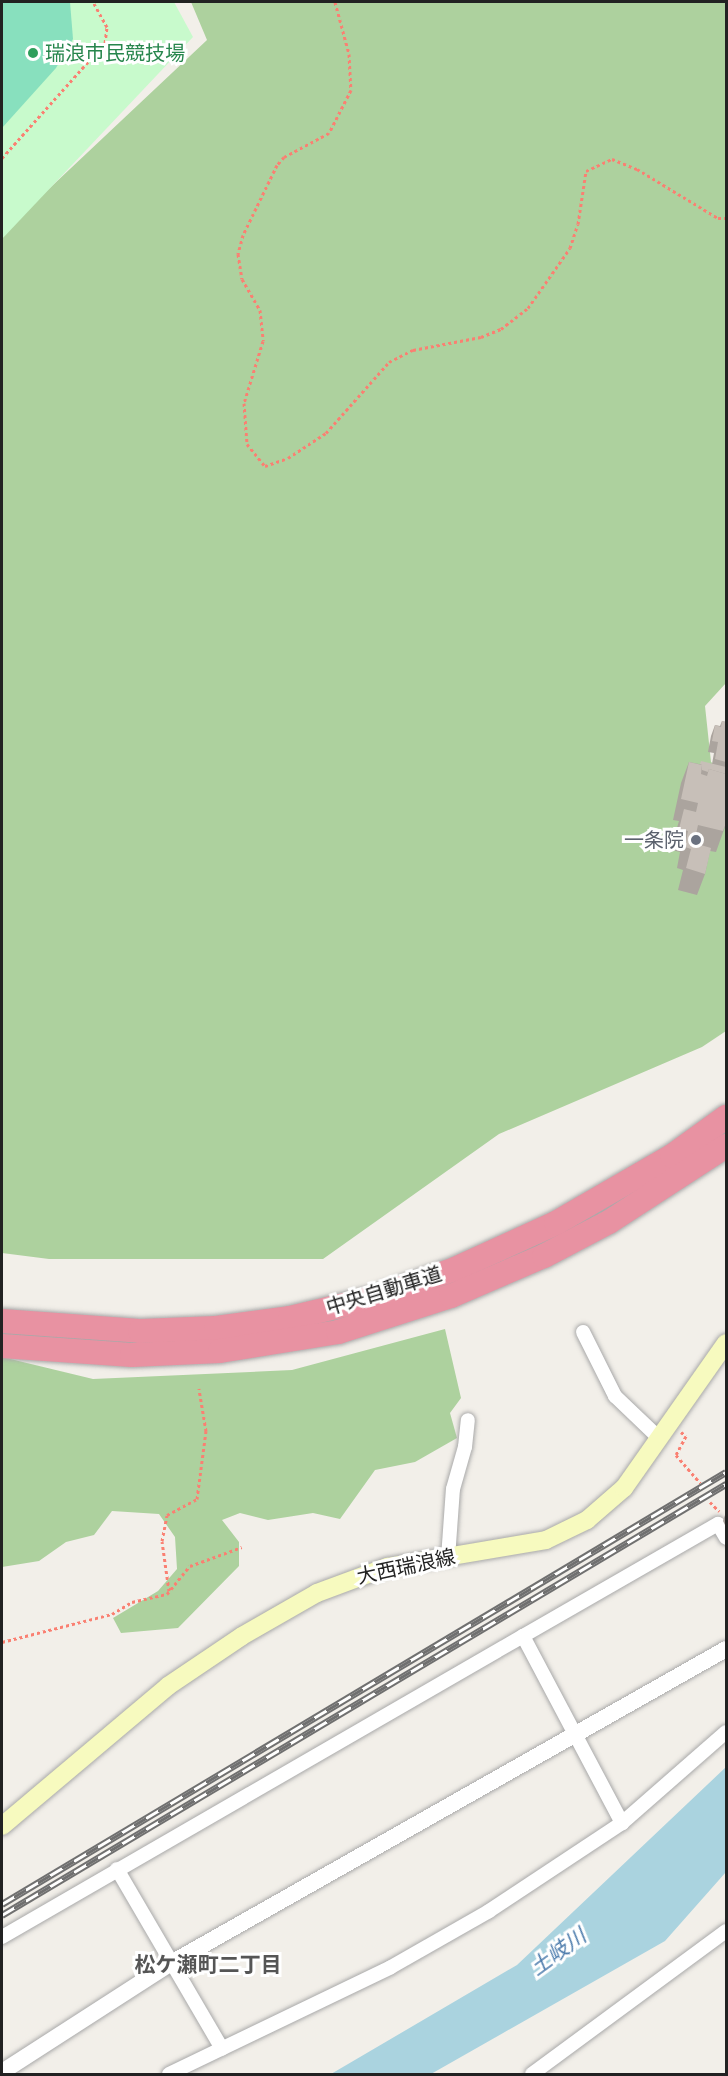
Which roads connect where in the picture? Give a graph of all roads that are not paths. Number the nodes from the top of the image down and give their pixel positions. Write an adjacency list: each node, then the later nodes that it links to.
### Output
1 (726, 1117): 3 (highway, 中央自動車道)
2 (726, 1146): 6 (highway, 中央自動車道)
3 (2, 1321)
4 (583, 1332): 8 (street)
5 (726, 1343): 8 (main road, 大西瑞浪線)
6 (2, 1346)
7 (468, 1420): 10 (street)
8 (659, 1438): 10 (main road, 大西瑞浪線)
9 (726, 1538): 11 (street)
10 (448, 1558): 16 (main road, 大西瑞浪線)
11 (523, 1636): 14 (street); 17 (street)
12 (726, 1649): 14 (street)
13 (726, 1732): 15 (street)
14 (574, 1736): 15 (street); 20 (street)
15 (622, 1823): 21 (street)
16 (2, 1826)
17 (117, 1869): 19 (street); 20 (street)
18 (726, 1931): 22 (street)
19 (2, 1937)
20 (173, 1962): 21 (street); 23 (street)
21 (222, 2049): 24 (street)
22 (550, 2071): 25 (street)
23 (2, 2072)
24 (169, 2074)
25 (532, 2074)

